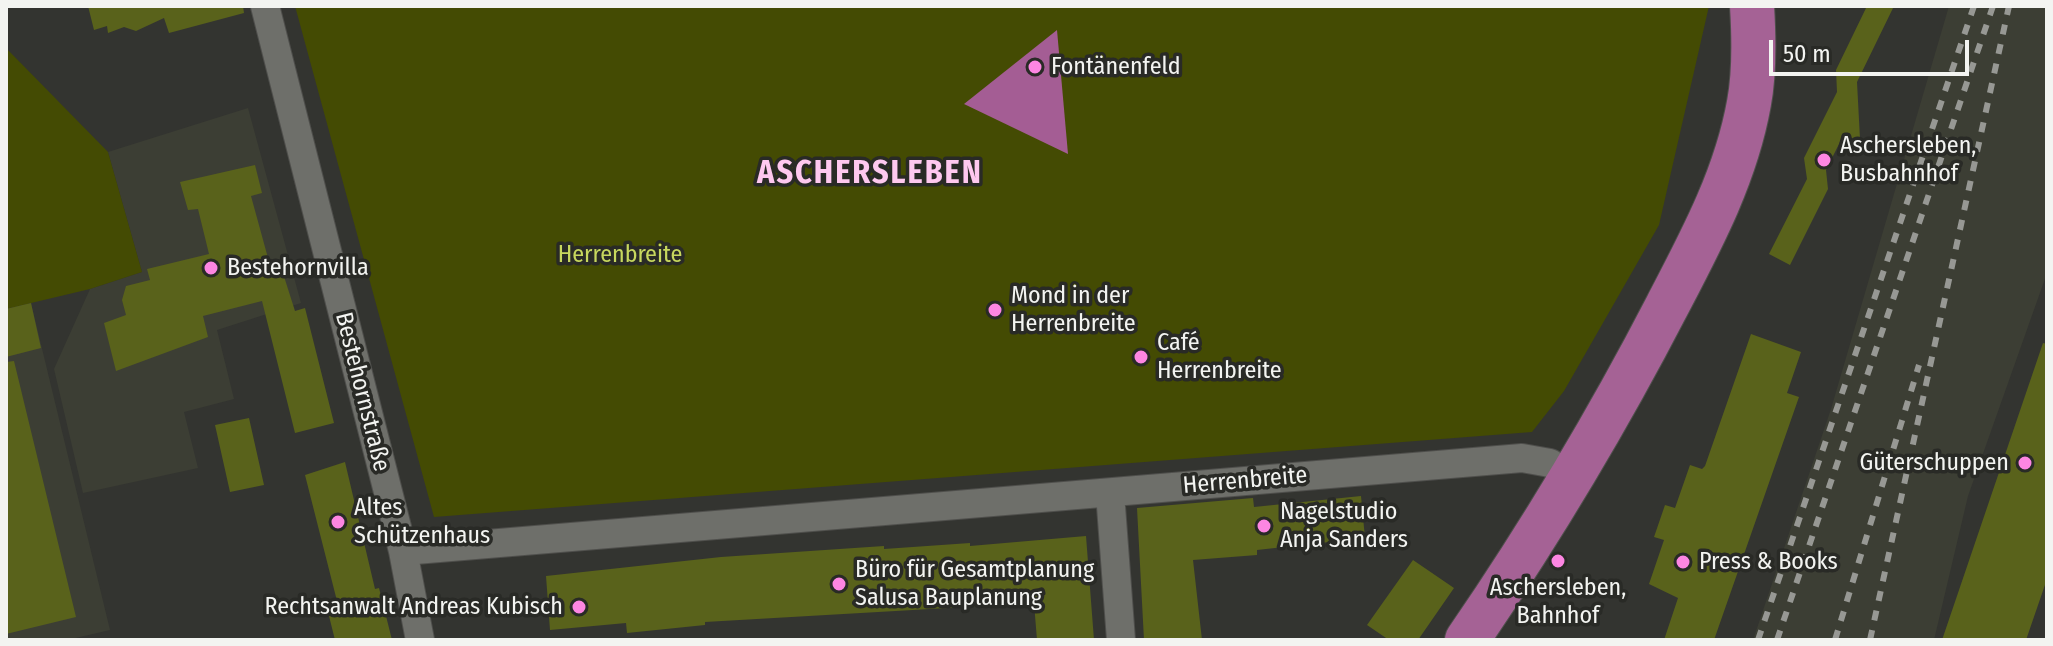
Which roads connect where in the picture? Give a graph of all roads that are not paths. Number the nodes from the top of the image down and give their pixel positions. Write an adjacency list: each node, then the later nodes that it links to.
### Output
1 (265, 6): 5 (street, Bestehornstraße)
2 (1752, 6): 3 (main road)
3 (1574, 477): 4 (street, Herrenbreite); 8 (main road)
4 (1110, 493): 5 (street, Herrenbreite); 7 (street)
5 (403, 551): 6 (street, Bestehornstraße)
6 (420, 640)
7 (1121, 640)
8 (1467, 640)

